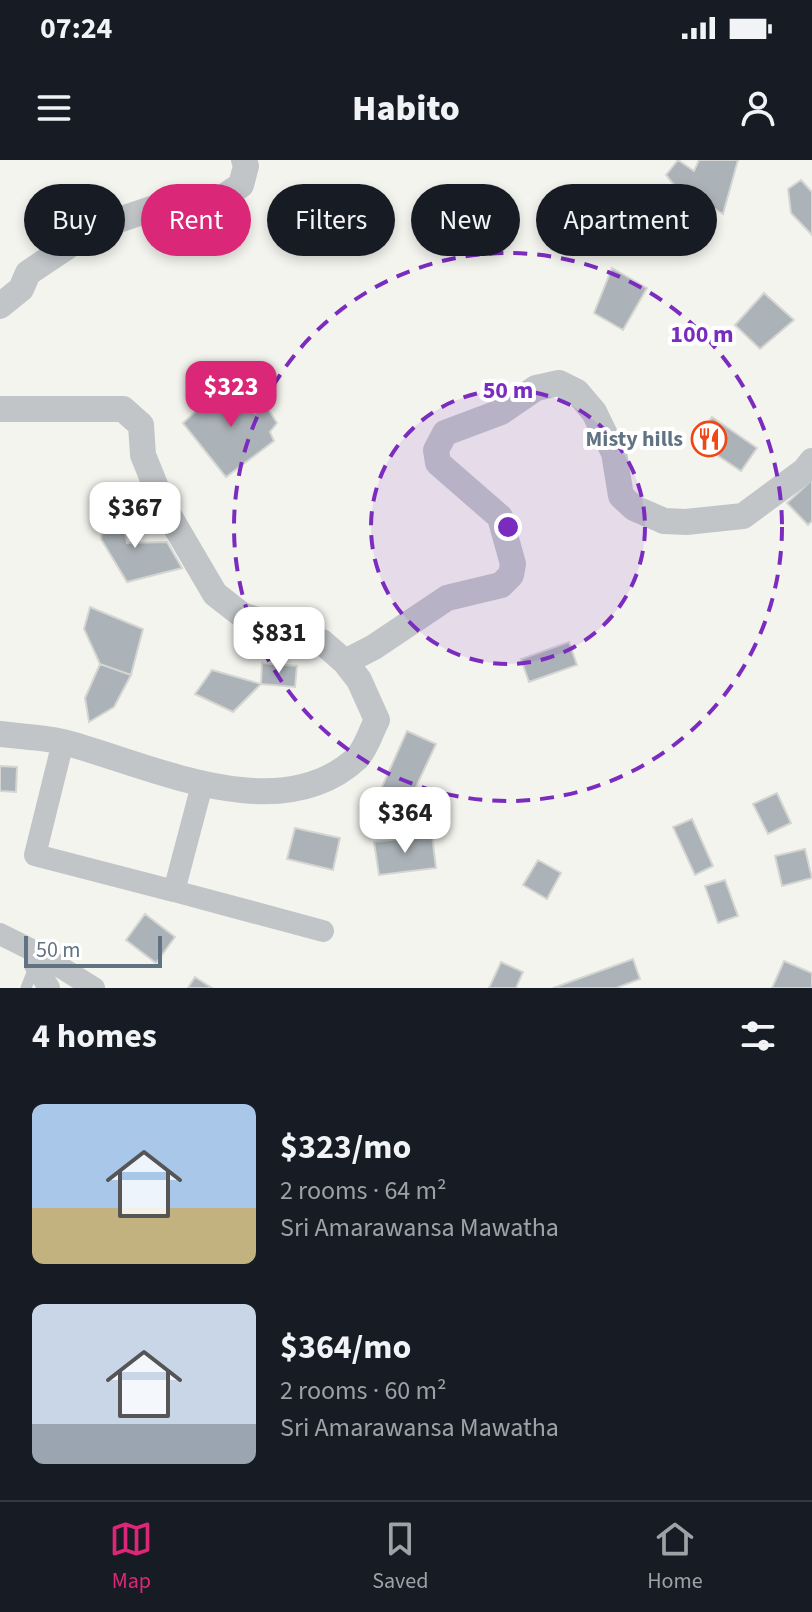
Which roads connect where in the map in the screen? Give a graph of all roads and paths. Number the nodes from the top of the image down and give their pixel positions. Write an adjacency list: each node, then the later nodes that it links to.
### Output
1 (244, 160): 2 (street)
2 (0, 306)
3 (0, 409): 5 (street)
4 (812, 461): 5 (street)
5 (345, 662): 8 (street)
6 (0, 734): 7 (street)
7 (63, 742): 8 (street); 9 (street)
8 (202, 785): 9 (street)
9 (174, 891): 10 (street)
10 (323, 931)
11 (0, 934): 12 (street)
12 (37, 959): 13 (street); 14 (lane); 15 (street)
13 (50, 987)
14 (26, 988)
15 (94, 988)

